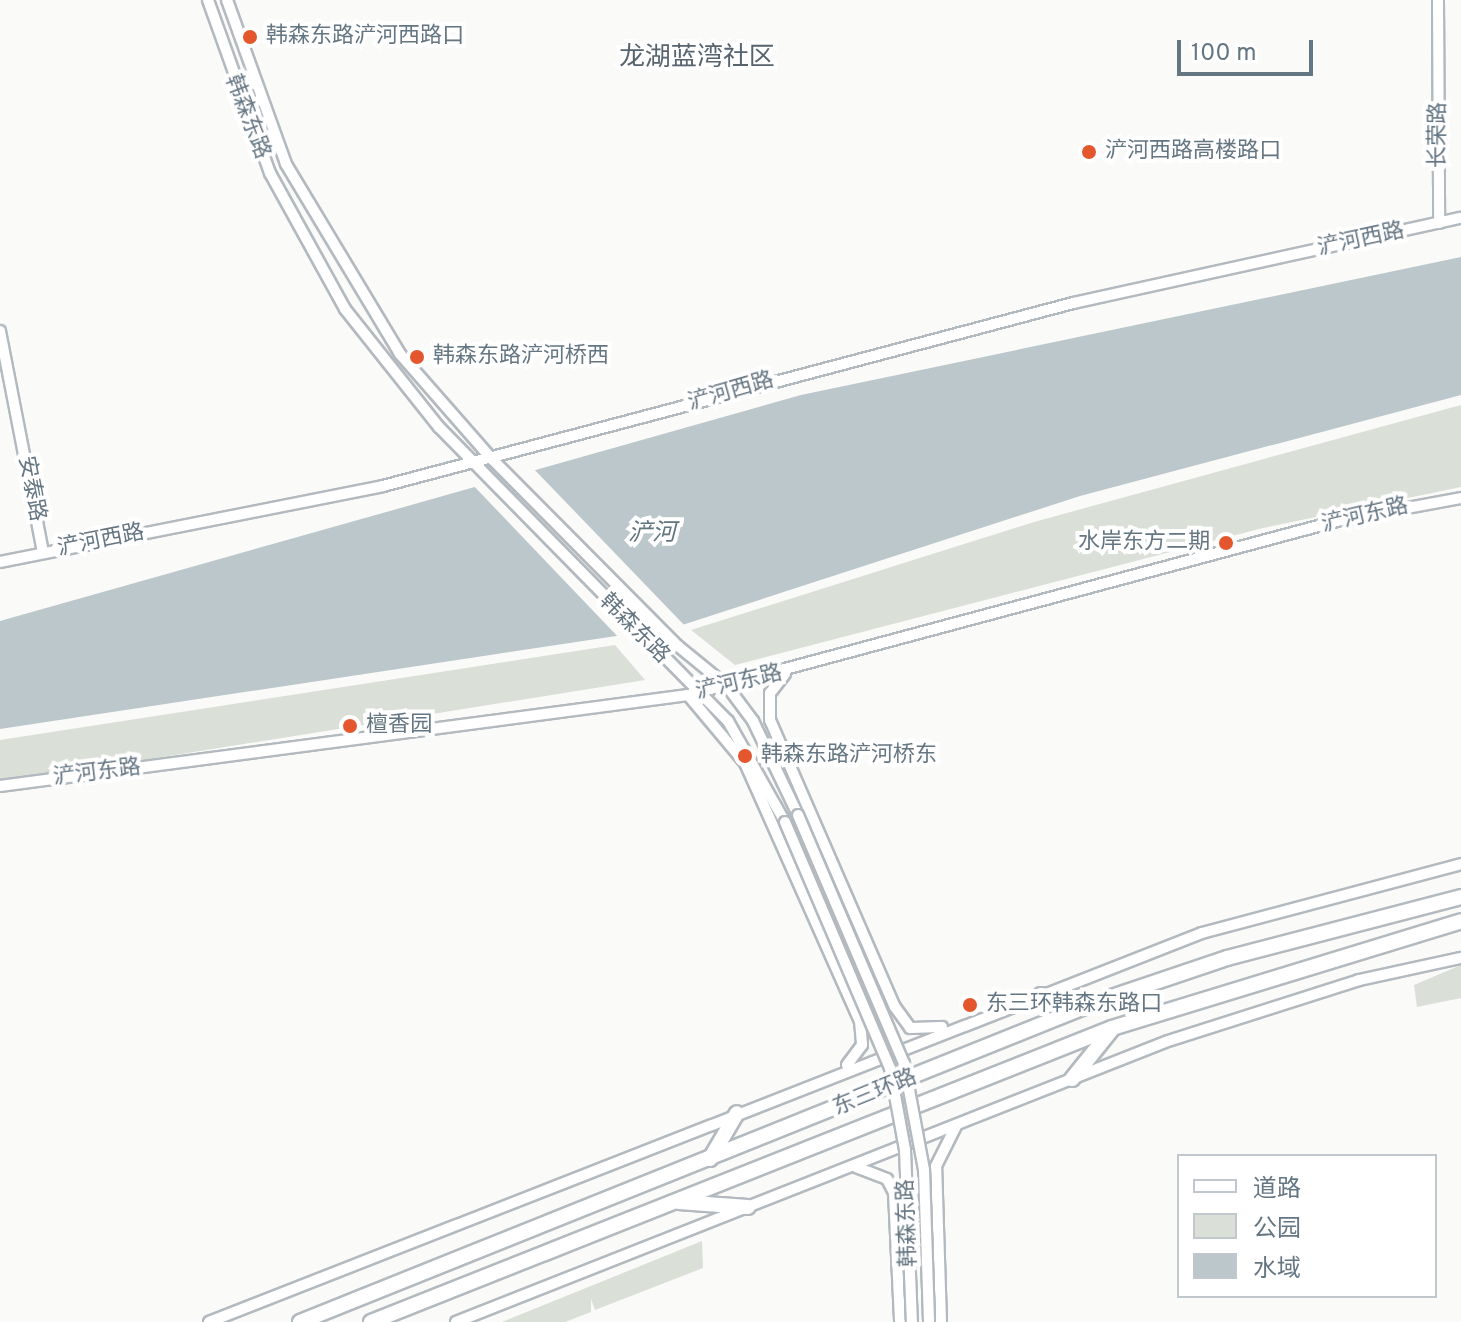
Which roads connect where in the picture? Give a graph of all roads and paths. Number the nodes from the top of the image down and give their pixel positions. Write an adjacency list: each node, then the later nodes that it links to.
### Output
1 (208, 0): 8 (main road, 韩森东路)
2 (227, 0): 7 (main road, 韩森东路)
3 (1438, 0): 5 (main road, 长荣路)
4 (1461, 218): 5 (main road, 浐河西路)
5 (1439, 223): 7 (main road, 浐河西路)
6 (0, 331): 10 (main road, 安泰路)
7 (492, 459): 8 (main road, 浐河西路); 13 (main road, 韩森东路)
8 (475, 463): 10 (main road, 浐河西路); 14 (main road, 韩森东路)
9 (1461, 498): 12 (main road, 浐河东路)
10 (43, 552): 11 (main road, 浐河西路)
11 (0, 562)
12 (788, 672): 13 (main road, 浐河东路); 16 (main road)
13 (727, 686): 14 (main road, 浐河东路); 17 (main road, 韩森东路)
14 (700, 692): 15 (main road, 浐河东路); 41 (main road, 韩森东路, bridge)
15 (688, 695): 19 (main road, 浐河东路); 28 (main road)
16 (777, 739): 17 (main road); 18 (main road)
17 (777, 768): 18 (main road); 42 (main road, 韩森东路, bridge)
18 (796, 781): 26 (main road)
19 (0, 786)
20 (1461, 864): 24 (main road)
21 (1461, 897): 25 (highway, 东三环路)
22 (1461, 921): 27 (highway, 东三环路)
23 (1461, 958): 29 (main road)
24 (1041, 995): 25 (highway); 26 (main road)
25 (1097, 1002): 32 (highway, 东三环路)
26 (964, 1024): 28 (main road)
27 (1112, 1028): 29 (highway); 34 (highway, 东三环路)
28 (829, 1076): 30 (main road)
29 (1072, 1079): 31 (main road)
30 (737, 1113): 32 (highway); 36 (main road)
31 (958, 1124): 33 (main road); 43 (main road)
32 (710, 1159): 37 (highway, 东三环路)
33 (850, 1167): 35 (main road); 40 (main road)
34 (674, 1201): 35 (highway); 38 (highway, 东三环路)
35 (748, 1207): 39 (main road)
36 (209, 1322)
37 (300, 1322)
38 (371, 1322)
39 (456, 1322)
40 (900, 1322)
41 (912, 1322)
42 (929, 1322)
43 (941, 1322)

